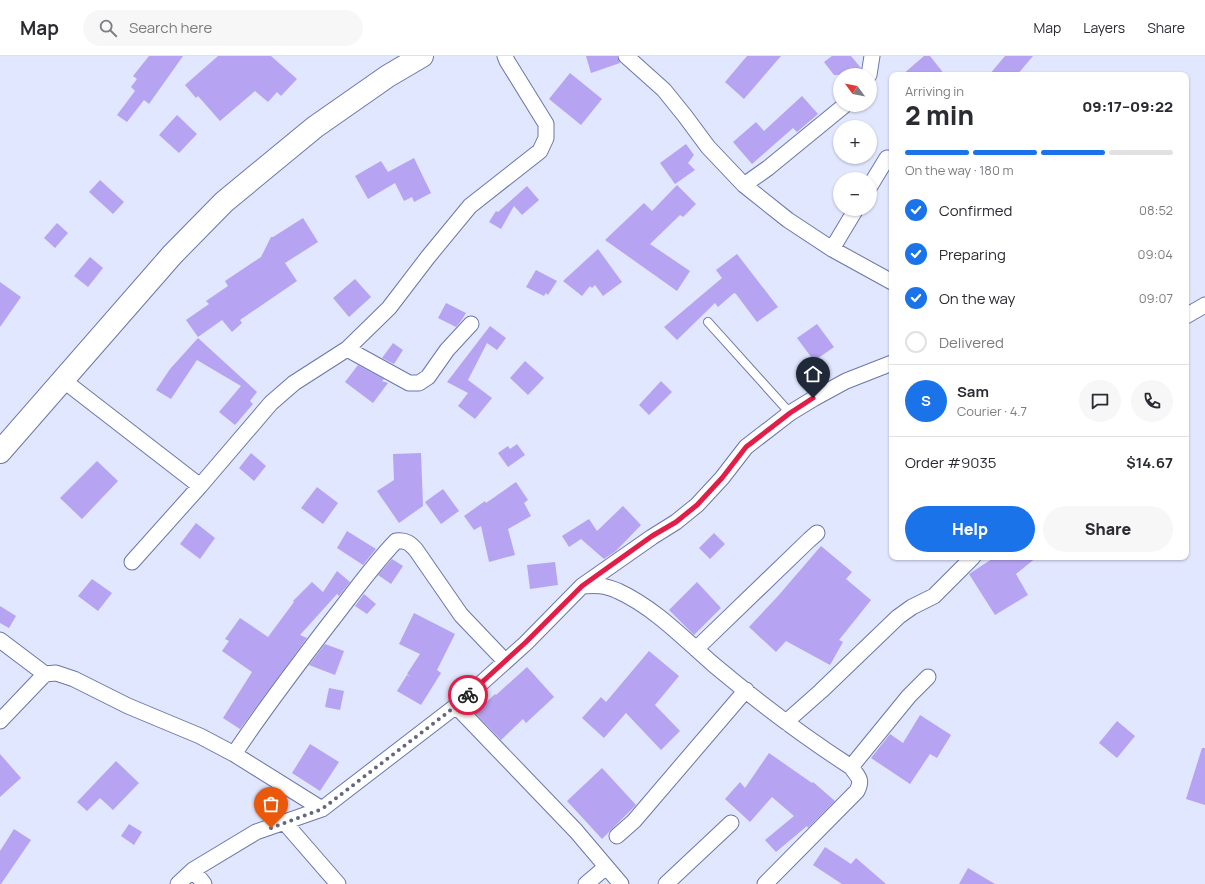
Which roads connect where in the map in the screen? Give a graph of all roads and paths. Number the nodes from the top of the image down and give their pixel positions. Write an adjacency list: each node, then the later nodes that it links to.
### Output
1 (422, 56): 19 (main road)
2 (505, 56): 17 (street)
3 (626, 56): 9 (street)
4 (872, 56): 5 (street)
5 (870, 68)
6 (836, 112): 9 (street)
7 (887, 158): 8 (street)
8 (877, 174)
9 (744, 185): 11 (street)
10 (852, 216): 11 (street)
11 (832, 249): 12 (street)
12 (889, 280)
13 (1205, 305): 14 (street)
14 (1189, 314)
15 (708, 322): 20 (lane)
16 (471, 324): 17 (street)
17 (347, 349): 22 (street)
18 (889, 364): 20 (street)
19 (63, 380): 21 (main road); 22 (street)
20 (790, 413): 26 (street)
21 (0, 452)
22 (200, 486): 25 (street)
23 (817, 533): 28 (street)
24 (970, 560): 35 (street)
25 (132, 562)
26 (582, 586): 28 (street); 29 (street)
27 (0, 640): 30 (street)
28 (696, 650): 32 (street)
29 (505, 662): 33 (street); 36 (street)
30 (45, 674): 34 (street); 36 (street)
31 (928, 678): 37 (street)
32 (746, 690): 35 (street); 41 (street)
33 (456, 706): 38 (street); 42 (street)
34 (0, 721)
35 (786, 722): 37 (street)
36 (234, 754): 38 (street)
37 (851, 767): 50 (street)
38 (322, 809): 39 (street)
39 (285, 823): 43 (street); 46 (street)
40 (731, 824): 49 (street)
41 (617, 836)
42 (606, 867): 47 (street); 48 (street)
43 (193, 870): 44 (street); 45 (street)
44 (178, 884)
45 (204, 884)
46 (338, 884)
47 (586, 884)
48 (621, 884)
49 (666, 884)
50 (765, 884)

